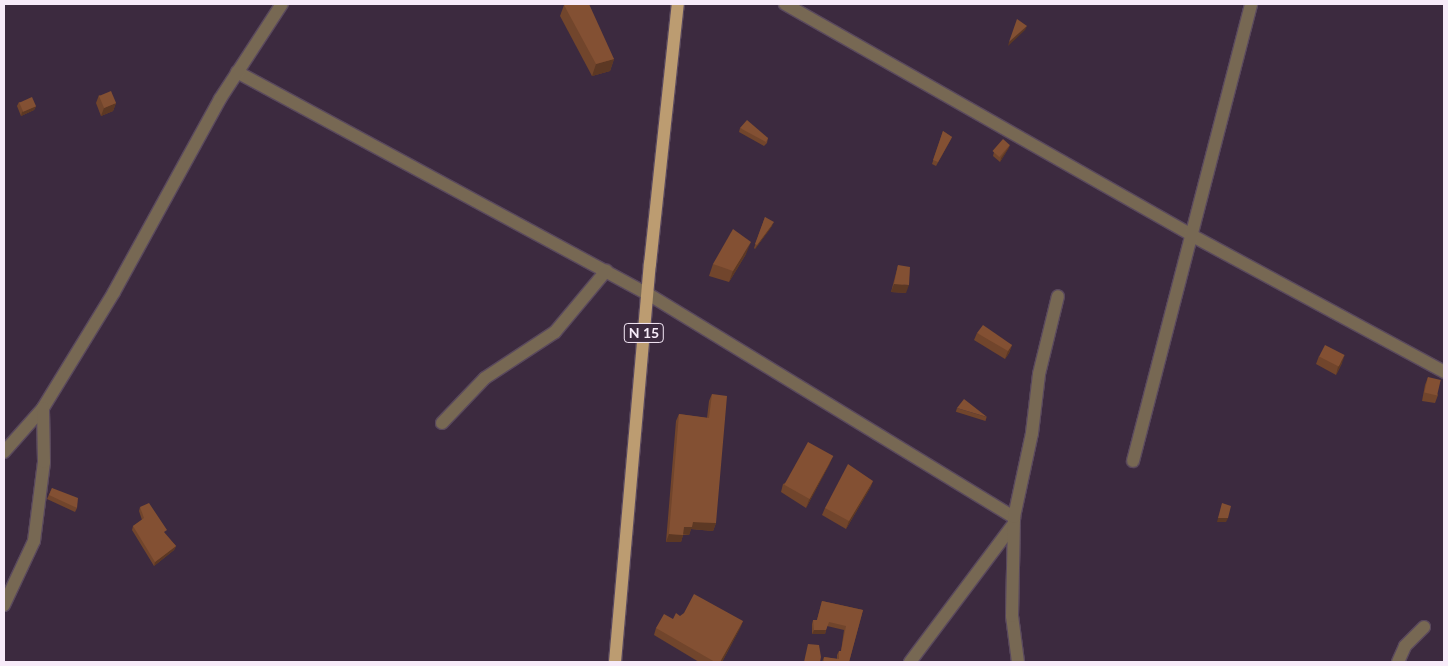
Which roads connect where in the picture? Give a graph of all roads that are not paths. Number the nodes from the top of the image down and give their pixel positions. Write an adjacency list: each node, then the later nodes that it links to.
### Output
1 (282, 4): 5 (street)
2 (678, 4): 8 (main road, N 15)
3 (785, 4): 6 (street)
4 (1251, 4): 6 (street)
5 (237, 72): 7 (street); 11 (street)
6 (1191, 235): 10 (street); 14 (street)
7 (606, 271): 8 (street); 12 (street)
8 (648, 294): 15 (street); 18 (main road, N 15)
9 (1058, 296): 15 (street)
10 (1444, 372)
11 (42, 408): 13 (street); 16 (street)
12 (442, 423)
13 (4, 452)
14 (1133, 461)
15 (1014, 520): 19 (street); 20 (street)
16 (4, 605)
17 (1424, 627): 21 (street)
18 (615, 662)
19 (910, 662)
20 (1018, 662)
21 (1398, 662)

